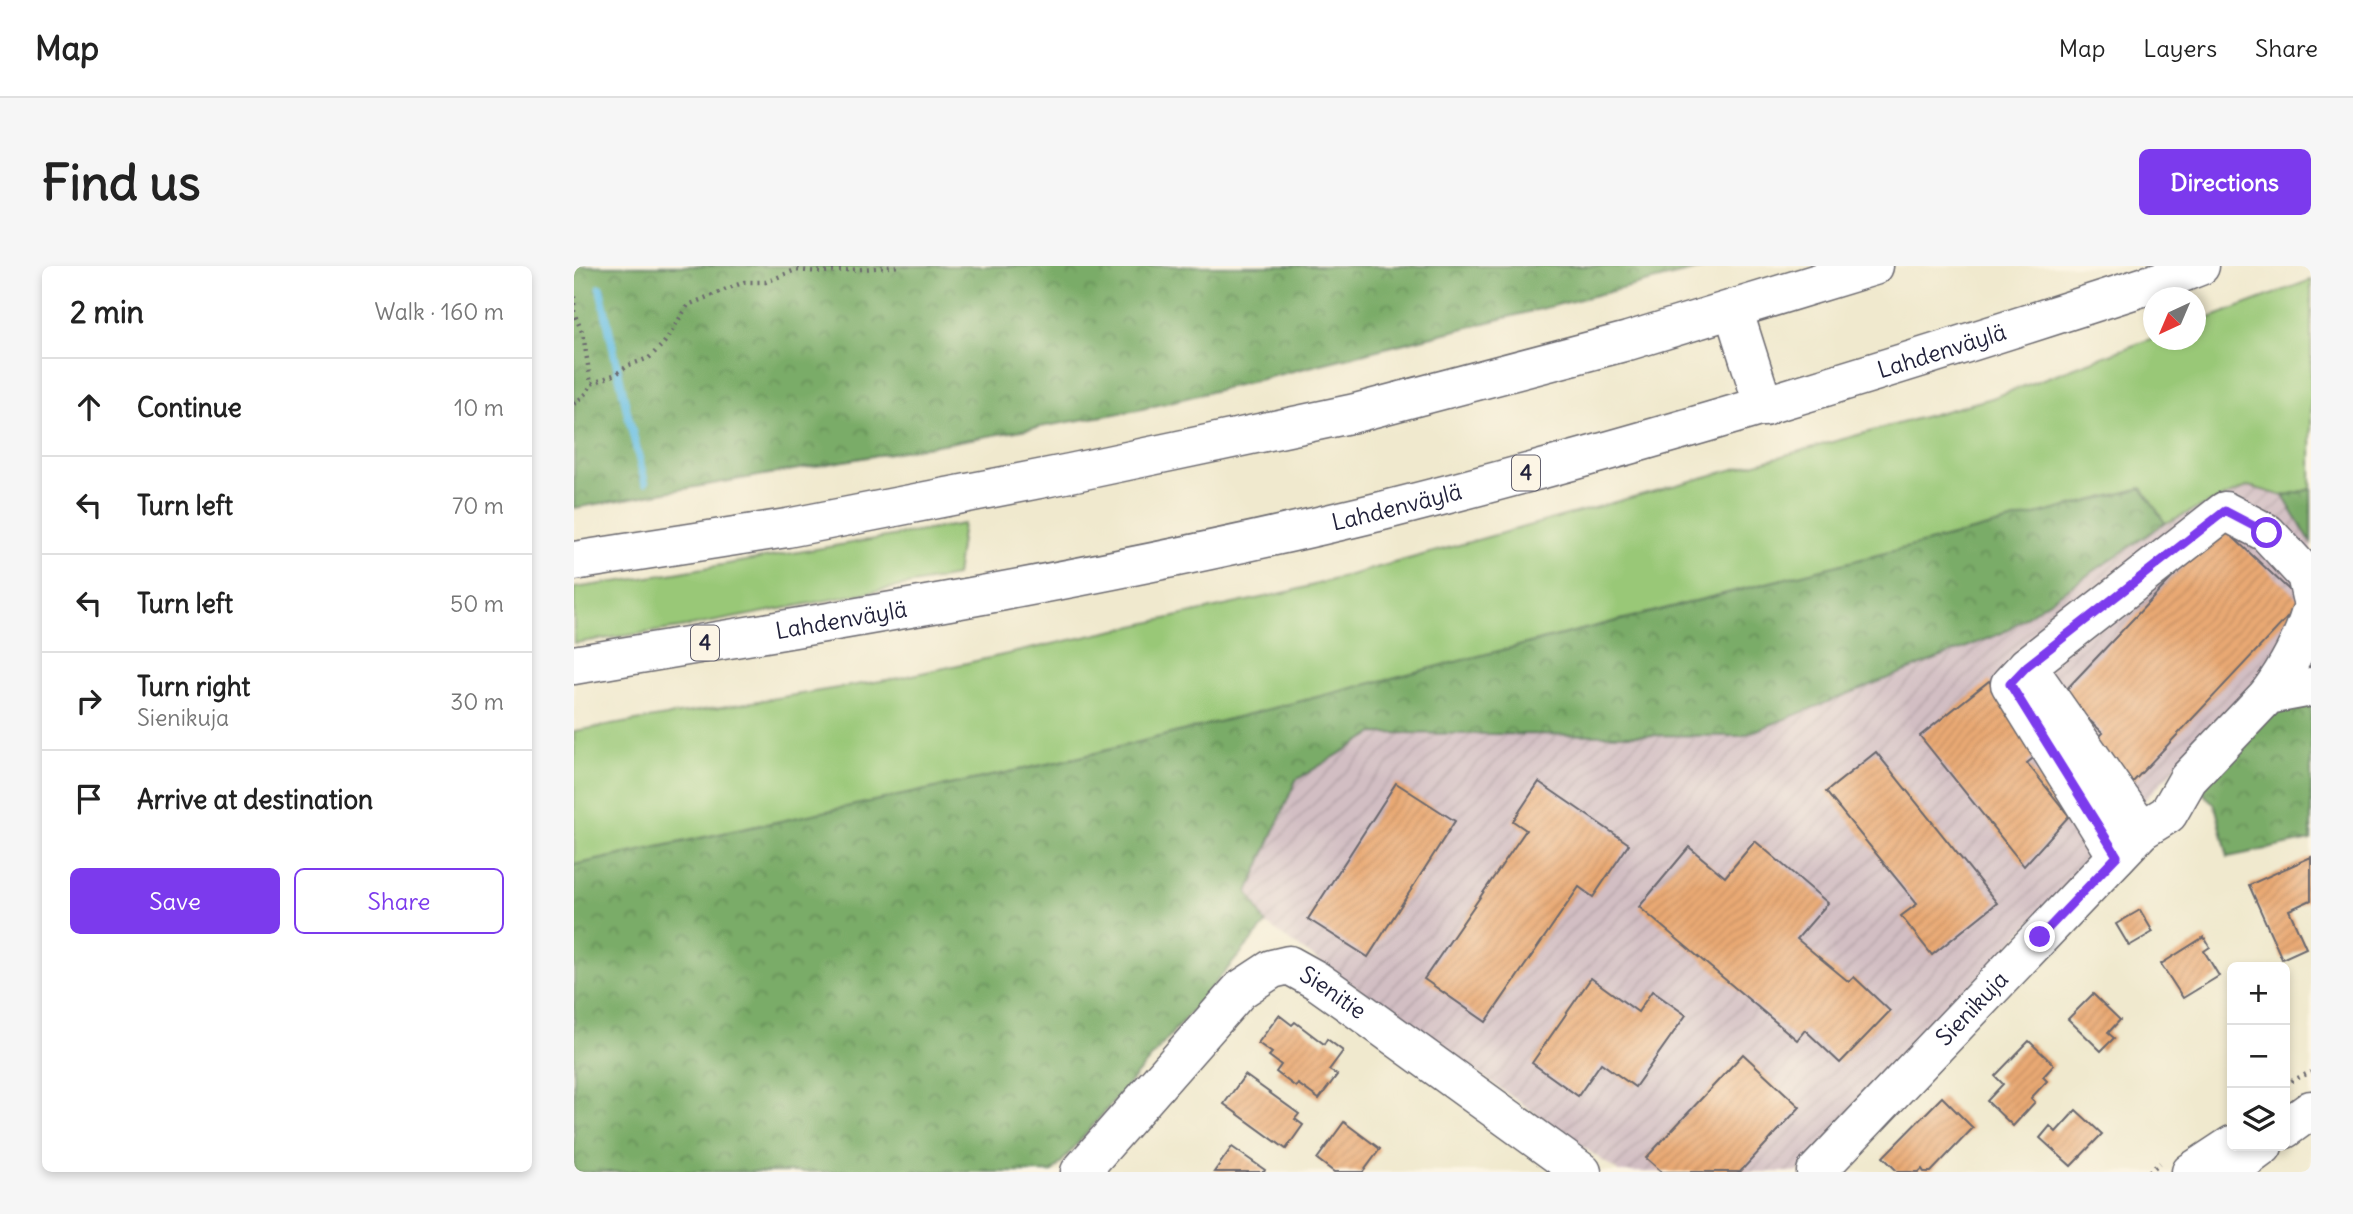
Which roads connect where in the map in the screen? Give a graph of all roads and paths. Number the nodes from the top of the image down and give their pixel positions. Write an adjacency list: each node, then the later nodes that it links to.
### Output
1 (900, 266): 6 (path)
2 (1874, 266): 5 (main road)
3 (2200, 266): 8 (main road, Lahdenväylä / 4)
4 (574, 296): 6 (path)
5 (1733, 309): 8 (main road); 9 (main road)
6 (591, 384): 7 (path)
7 (574, 404)
8 (1764, 407): 12 (main road, Lahdenväylä / 4)
9 (574, 561)
10 (2311, 597): 15 (main road)
11 (2311, 611): 14 (main road, Sienikuja)
12 (574, 664)
13 (2311, 687): 14 (main road)
14 (2268, 695): 15 (main road, Sienikuja)
15 (2129, 843): 25 (main road, Sienikuja)
16 (2311, 1072): 17 (path)
17 (2290, 1082)
18 (2311, 1107): 19 (main road); 20 (main road)
19 (2290, 1113)
20 (2290, 1125)
21 (2227, 1147): 26 (main road)
22 (2256, 1151): 27 (main road)
23 (1080, 1172): 24 (main road, Sienitie)
24 (1582, 1172)
25 (1816, 1172)
26 (2191, 1172)
27 (2228, 1172)

